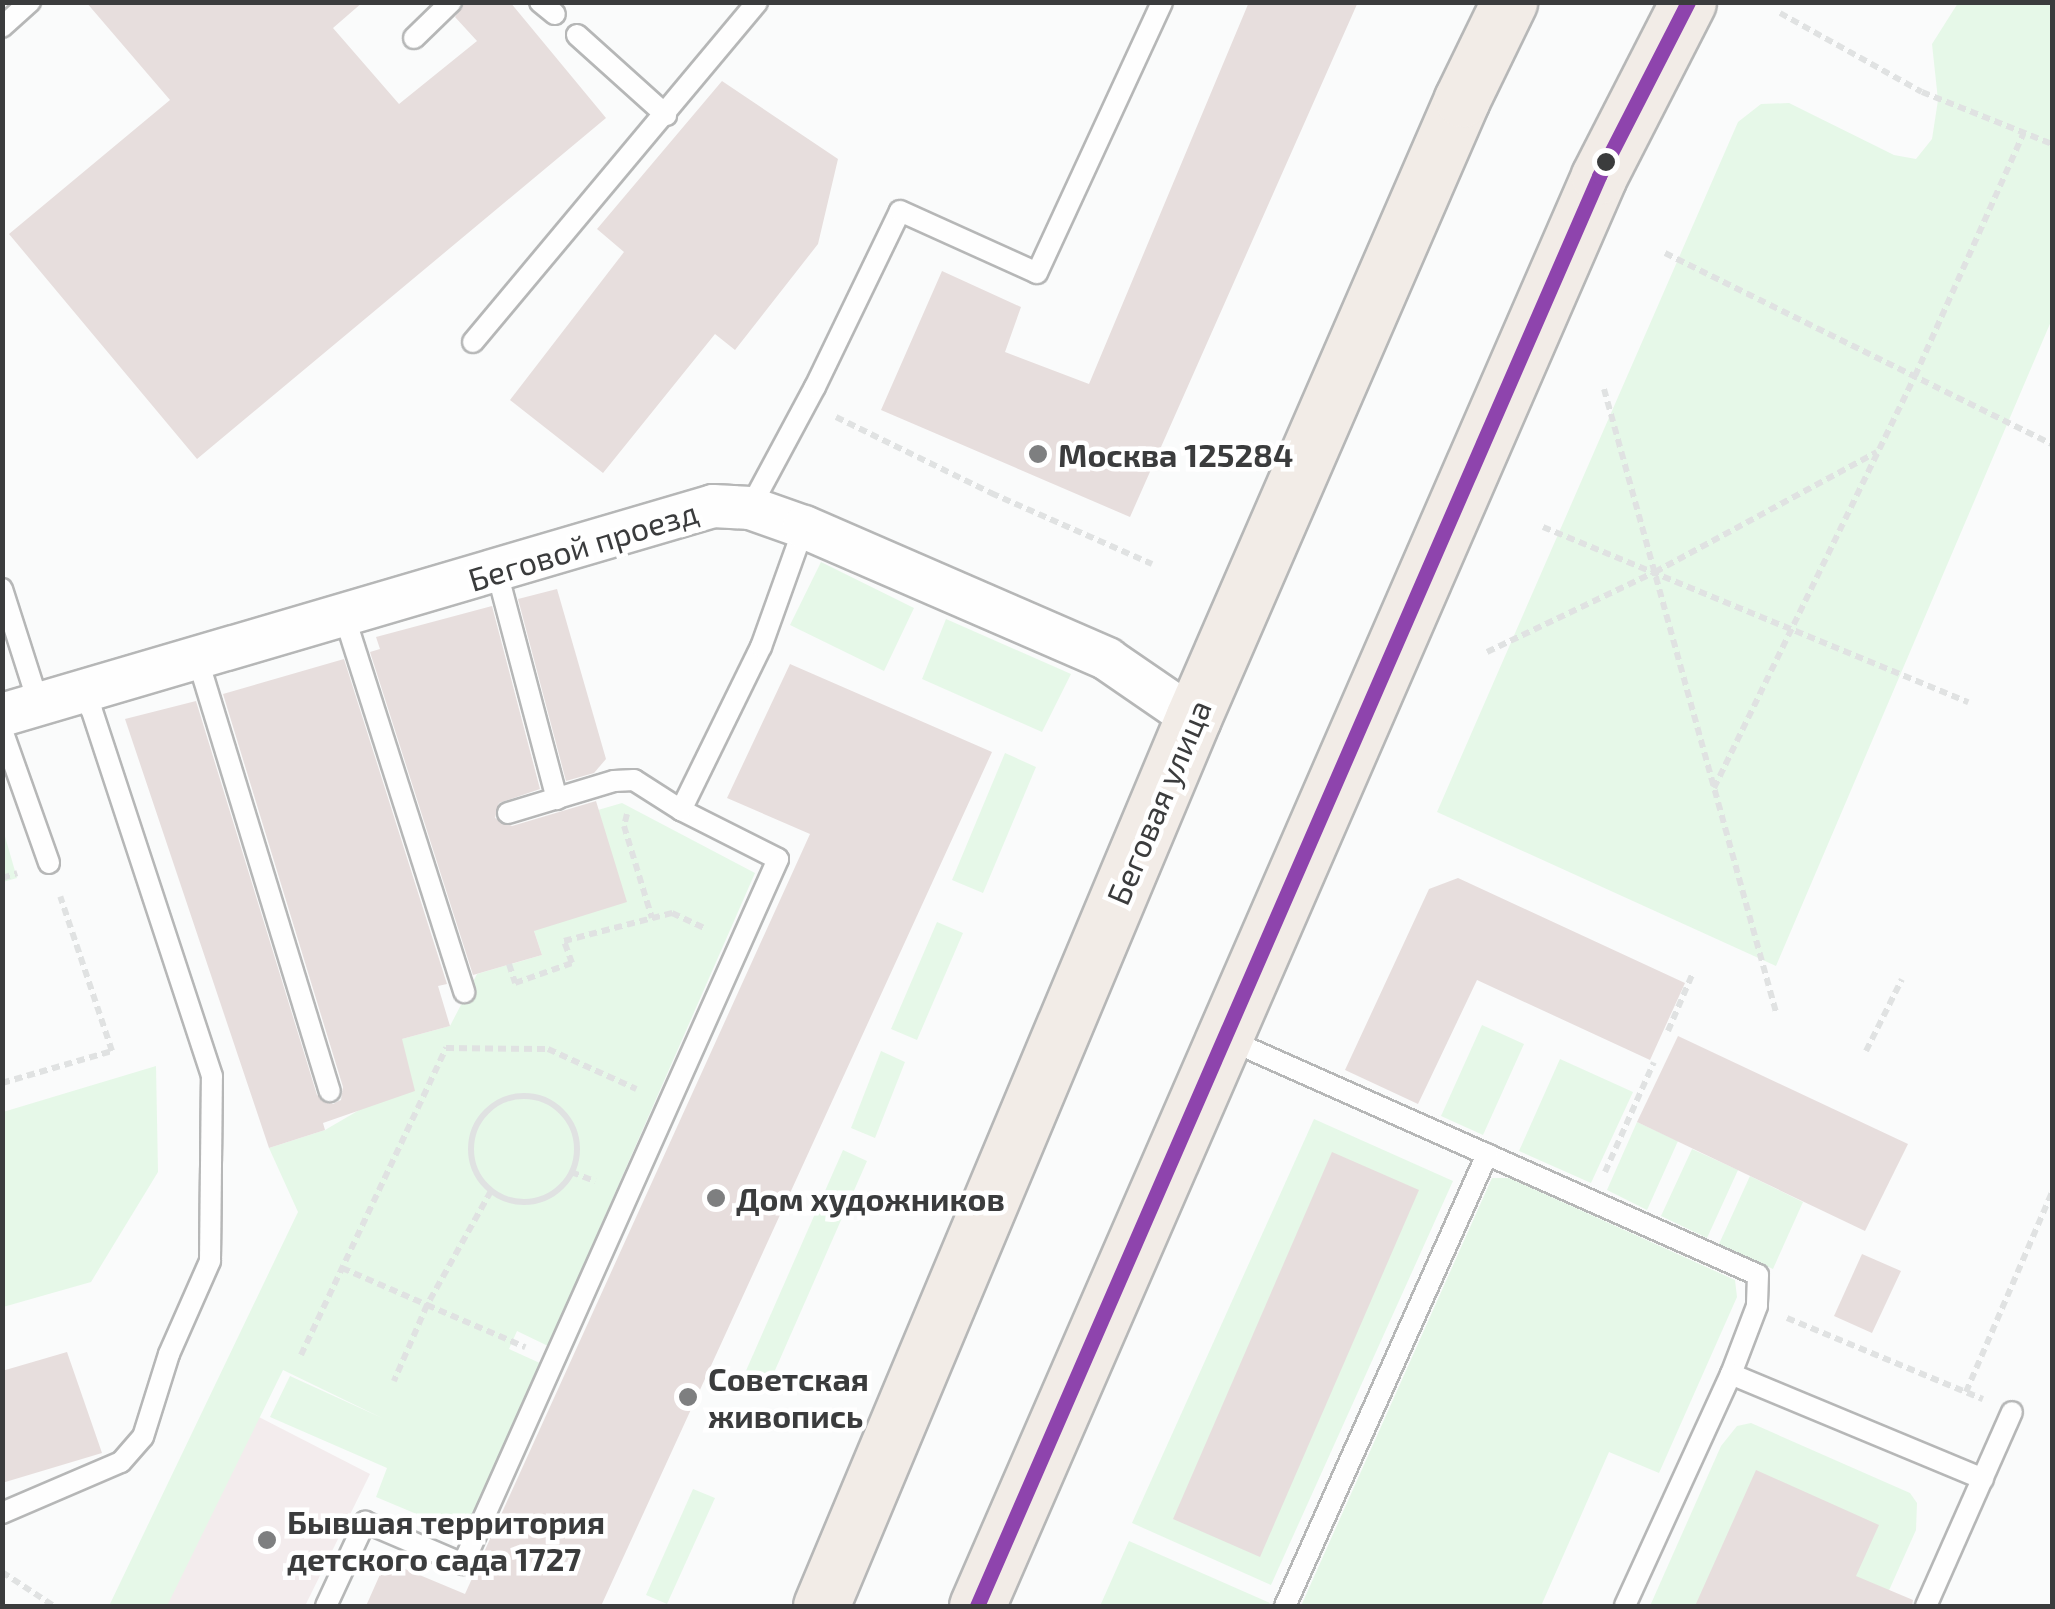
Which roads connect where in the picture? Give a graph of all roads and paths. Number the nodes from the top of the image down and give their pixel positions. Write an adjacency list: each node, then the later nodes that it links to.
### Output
1 (30, 2): 8 (lane)
2 (451, 2): 10 (lane)
3 (757, 2): 11 (lane)
4 (1162, 2): 21 (lane)
5 (1509, 2): 35 (main road, Беговая улица)
6 (1688, 2): 51 (main road)
7 (1780, 13): 12 (path)
8 (2, 27)
9 (576, 34): 11 (lane)
10 (414, 38)
11 (666, 115): 15 (lane)
12 (2023, 134): 13 (path); 16 (path)
13 (2052, 144)
14 (1665, 253): 16 (path)
15 (474, 342)
16 (1915, 376): 19 (path); 20 (path)
17 (1604, 389): 26 (path)
18 (824, 412): 24 (path)
19 (2052, 444)
20 (1878, 452): 26 (path); 29 (path)
21 (731, 507): 23 (street); 25 (street, Беговой проезд)
22 (1543, 527): 26 (path)
23 (804, 528): 35 (street); 40 (lane)
24 (1152, 564)
25 (496, 572): 28 (street, Беговой проезд); 39 (lane)
26 (1654, 572): 29 (path); 30 (path); 38 (path)
27 (2, 590): 34 (lane)
28 (344, 615): 31 (street, Беговой проезд); 48 (lane)
29 (1793, 626): 33 (path); 38 (path)
30 (1486, 652)
31 (196, 657): 32 (street, Беговой проезд); 55 (lane)
32 (82, 693): 34 (street, Беговой проезд); 71 (lane)
33 (1968, 702)
34 (21, 710)
35 (1193, 718): 75 (main road, Беговая улица)
36 (2, 730): 42 (lane)
37 (634, 780): 39 (lane); 40 (lane); 43 (path)
38 (1714, 788): 49 (path)
39 (557, 799): 41 (lane)
40 (681, 810): 44 (lane)
41 (508, 813)
42 (49, 863): 54 (path)
43 (652, 918): 44 (path); 45 (path)
44 (739, 945): 56 (lane)
45 (509, 964)
46 (1692, 975): 50 (path)
47 (1902, 979): 52 (path)
48 (464, 992)
49 (1776, 1012)
50 (1668, 1031)
51 (1224, 1037): 57 (lane); 76 (main road)
52 (1866, 1052)
53 (1654, 1062): 60 (path)
54 (2, 1083)
55 (330, 1091)
56 (669, 1102): 61 (path); 65 (lane)
57 (1486, 1154): 60 (lane); 77 (lane)
58 (492, 1191): 58 (path); 62 (path)
59 (2052, 1192): 68 (path)
60 (1592, 1201): 63 (lane)
61 (342, 1268): 62 (path); 64 (path)
62 (427, 1305): 65 (path); 67 (path)
63 (1757, 1306): 66 (lane); 68 (path)
64 (301, 1356)
65 (554, 1360): 74 (lane)
66 (1731, 1374): 70 (lane); 78 (lane)
67 (394, 1382)
68 (1966, 1392): 69 (path)
69 (2012, 1412): 70 (lane)
70 (1982, 1479): 79 (lane)
71 (2, 1513)
72 (2, 1572): 73 (path)
73 (54, 1606)
74 (326, 1606)
75 (821, 1606)
76 (977, 1606)
77 (1285, 1606)
78 (1625, 1606)
79 (1926, 1606)

